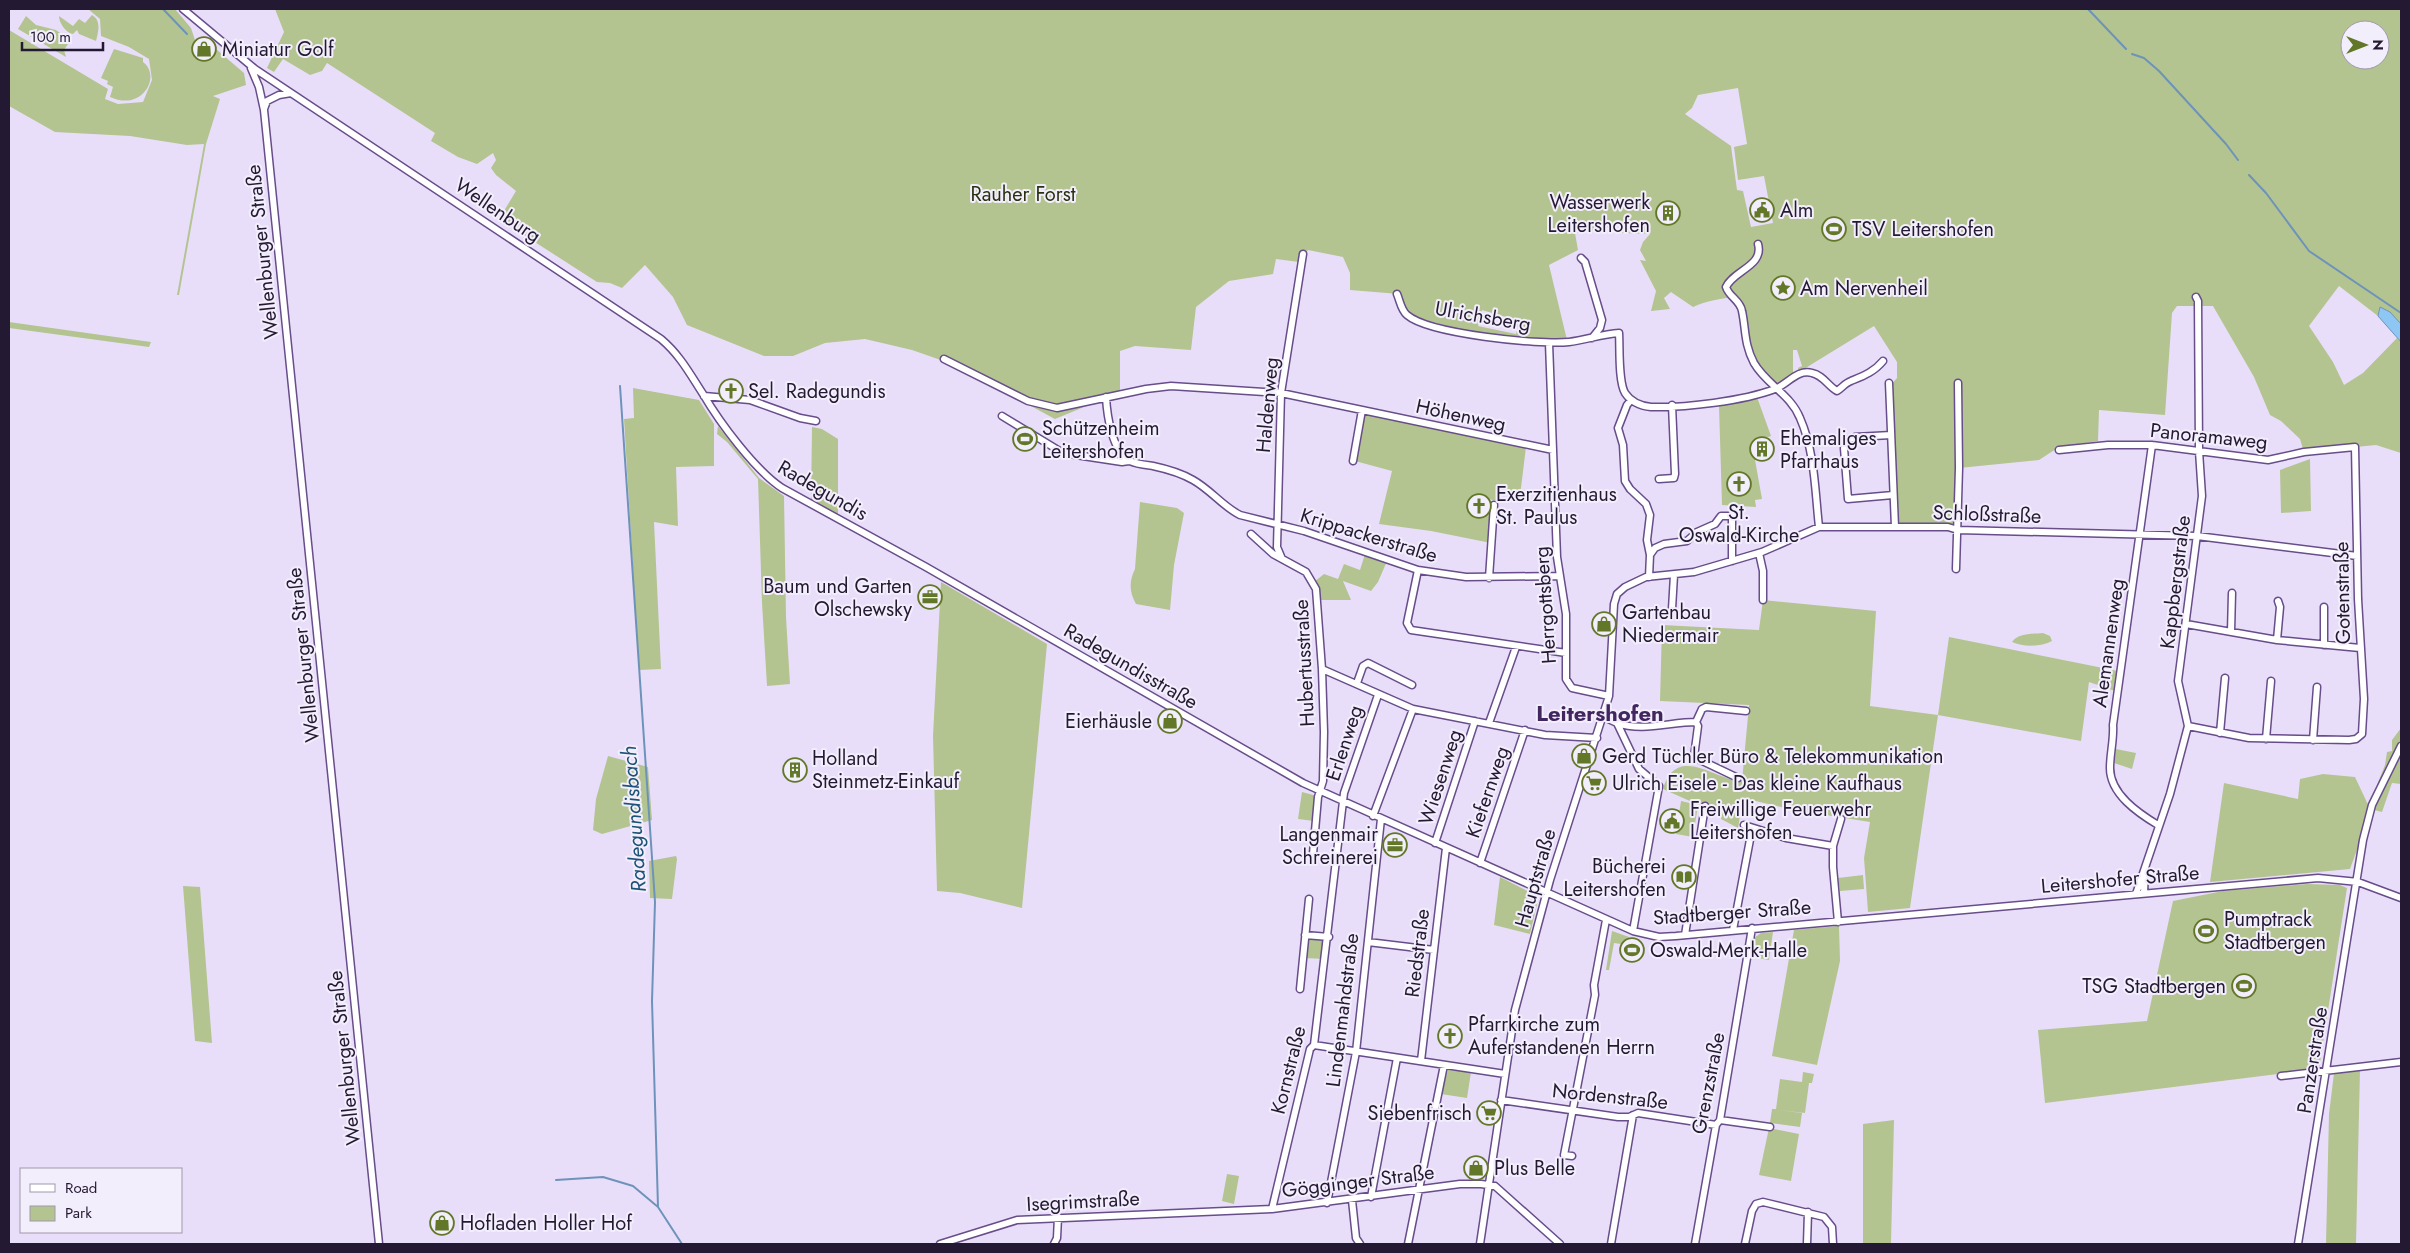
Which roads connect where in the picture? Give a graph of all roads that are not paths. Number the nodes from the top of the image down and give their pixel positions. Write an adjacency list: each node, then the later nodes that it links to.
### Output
1 (184, 9): 2 (street, Wellenburg)
2 (250, 64): 3 (street, Wellenburg); 4 (street, Wellenburger Straße)
3 (290, 92): 4 (street); 12 (street, Wellenburg)
4 (264, 110): 148 (street, Wellenburger Straße)
5 (1758, 244): 17 (street)
6 (1303, 254): 18 (street, Haldenweg)
7 (1581, 258): 10 (street)
8 (1397, 294): 11 (street, Ulrichsberg)
9 (2196, 297): 31 (street, Kappbergstraße)
10 (1592, 338): 11 (street); 21 (street)
11 (1549, 343): 29 (street, Herrgottsberg)
12 (682, 359): 19 (street, Radegundis)
13 (944, 359): 20 (street, Höhenweg)
14 (1883, 361): 17 (street)
15 (1889, 383): 26 (street)
16 (1959, 385): 40 (street)
17 (1776, 388): 22 (street); 38 (street)
18 (1281, 393): 20 (street, Höhenweg); 23 (street, Höhenweg); 37 (street, Haldenweg)
19 (704, 396): 25 (street); 49 (street, Radegundis)
20 (1106, 398): 32 (street)
21 (1631, 400): 22 (street); 45 (street)
22 (1672, 405): 34 (street)
23 (1362, 410): 29 (street, Höhenweg); 33 (street)
24 (1002, 416): 32 (street)
25 (816, 421)
26 (1891, 435): 35 (street); 35 (street)
27 (2152, 445): 30 (street, Panoramaweg); 31 (street, Panoramaweg); 42 (street, Alemannenweg)
28 (2355, 447): 31 (street, Panoramaweg); 46 (street, Gotenstraße)
29 (1553, 450): 53 (street, Herrgottsberg)
30 (2059, 450)
31 (2199, 451): 43 (street, Kappbergstraße)
32 (1130, 461): 37 (street, Krippackerstraße)
33 (1353, 461)
34 (1659, 479)
35 (1893, 495): 39 (street)
36 (1494, 505): 55 (street)
37 (1278, 525): 47 (street, Haldenweg); 51 (street, Krippackerstraße)
38 (1818, 527): 39 (street, Schloßstraße); 44 (street, Schloßstraße)
39 (1895, 527): 40 (street, Schloßstraße)
40 (1958, 530): 42 (street, Schloßstraße); 50 (street)
41 (1251, 534): 47 (street, Hubertusstraße)
42 (2140, 535): 43 (street, Schloßstraße); 98 (street, Alemannenweg)
43 (2197, 536): 46 (street, Schloßstraße); 62 (street, Kappbergstraße)
44 (1758, 553): 48 (street, Schloßstraße); 58 (street)
45 (1650, 555): 48 (street); 54 (street)
46 (2357, 556): 67 (street, Gotenstraße)
47 (1282, 559): 69 (street, Hubertusstraße)
48 (1732, 561): 52 (street, Schloßstraße)
49 (926, 567): 92 (street, Radegundisstraße)
50 (1956, 569)
51 (1418, 570): 55 (street, Krippackerstraße); 66 (street)
52 (1674, 575): 54 (street, Schloßstraße); 61 (street)
53 (1560, 576): 55 (street, Krippackerstraße); 68 (street, Herrgottsberg)
54 (1649, 577): 56 (street, Schloßstraße)
55 (1489, 578)
56 (1625, 587): 76 (street, Hauptstraße)
57 (2232, 593): 63 (street)
58 (1763, 600)
59 (2278, 601): 64 (street)
60 (2324, 607): 65 (street)
61 (1672, 609)
62 (2186, 624): 63 (street); 84 (street, Kappbergstraße)
63 (2231, 632): 64 (street)
64 (2276, 640): 65 (street)
65 (2324, 645): 67 (street)
66 (1516, 647): 68 (street); 82 (street)
67 (2360, 648): 89 (street, Gotenstraße)
68 (1566, 653): 76 (street, Herrgottsberg)
69 (1322, 669): 72 (street); 92 (street, Hubertusstraße)
70 (2225, 678): 86 (street)
71 (2271, 681): 88 (street)
72 (1357, 683): 73 (street); 75 (street)
73 (1412, 686)
74 (2317, 687): 89 (street)
75 (1378, 695): 77 (street); 93 (street, Erlenweg)
76 (1609, 696): 79 (street, Hauptstraße)
77 (1413, 709): 80 (street); 95 (street)
78 (1746, 711): 81 (street)
79 (1604, 717): 83 (street); 87 (street, Hauptstraße)
80 (1475, 721): 82 (street); 101 (street, Wiesenweg)
81 (1696, 722): 83 (street); 91 (street)
82 (1489, 723): 85 (street)
83 (1617, 724): 117 (street)
84 (2188, 726): 86 (street); 98 (street, Kappbergstraße)
85 (1526, 730): 87 (street); 105 (street, Kiefernweg)
86 (2220, 733): 88 (street)
87 (1597, 738): 108 (street, Hauptstraße)
88 (2266, 739): 89 (street)
89 (2313, 740)
90 (2401, 746): 107 (street, Panzerstraße)
91 (1738, 778)
92 (1320, 791): 93 (street, Radegundisstraße); 104 (street)
93 (1344, 802): 95 (street, Radegundisstraße); 120 (street, Kornstraße)
94 (1705, 806): 119 (street)
95 (1373, 816): 96 (street, Radegundisstraße)
96 (1381, 819): 101 (street, Radegundisstraße); 121 (street, Lindenmahdstraße)
97 (1841, 819): 102 (street)
98 (2158, 825): 106 (street, Kappbergstraße)
99 (1744, 826): 100 (street)
100 (1752, 829): 102 (street); 116 (street)
101 (1435, 843): 103 (street, Radegundisstraße)
102 (1833, 846): 114 (street)
103 (1446, 848): 105 (street, Radegundisstraße); 122 (street, Riedstraße)
104 (1313, 854)
105 (1480, 863): 108 (street, Radegundisstraße)
106 (2145, 864): 109 (street, Kappbergstraße); 110 (street, Kappbergstraße)
107 (2358, 882): 109 (street, Leitershofer Straße); 111 (street, Leitershofer Straße); 130 (street, Panzerstraße)
108 (1546, 893): 113 (street, Stadtberger Straße); 131 (street, Hauptstraße)
109 (2144, 893): 110 (street, Leitershofer Straße)
110 (2136, 894): 114 (street, Leitershofer Straße)
111 (2401, 898)
112 (1309, 899): 118 (street)
113 (1606, 920): 117 (street, Stadtberger Straße); 134 (street)
114 (1838, 922): 115 (street, Stadtberger Straße)
115 (1752, 928): 116 (street, Stadtberger Straße); 136 (street, Grenzstraße)
116 (1734, 930): 119 (street, Stadtberger Straße)
117 (1633, 931): 119 (street, Stadtberger Straße)
118 (1305, 935): 120 (street); 123 (street)
119 (1685, 936)
120 (1329, 937): 124 (street, Kornstraße)
121 (1368, 942): 122 (street); 125 (street, Lindenmahdstraße)
122 (1434, 950): 127 (street, Riedstraße)
123 (1300, 989)
124 (1314, 1046): 125 (street); 144 (street, Kornstraße)
125 (1356, 1052): 126 (street); 143 (street, Lindenmahdstraße)
126 (1397, 1058): 127 (street); 141 (street)
127 (1421, 1061): 129 (street)
128 (2401, 1062): 130 (street)
129 (1444, 1065): 131 (street); 140 (street)
130 (2326, 1070): 132 (street); 160 (street, Panzerstraße)
131 (1505, 1074): 133 (street, Hauptstraße)
132 (2281, 1076)
133 (1501, 1100): 134 (street, Nordenstraße); 139 (street, Hauptstraße)
134 (1572, 1110): 135 (street, Nordenstraße); 138 (street)
135 (1633, 1115): 136 (street, Nordenstraße); 155 (street)
136 (1718, 1122): 137 (street, Nordenstraße); 156 (street, Grenzstraße)
137 (1770, 1127)
138 (1572, 1156)
139 (1489, 1184): 140 (street, Gögginger Straße); 153 (street, Hauptstraße); 154 (street)
140 (1418, 1190): 141 (street, Gögginger Straße); 152 (street)
141 (1371, 1197): 142 (street, Gögginger Straße)
142 (1352, 1200): 143 (street, Gögginger Straße); 151 (street)
143 (1327, 1203): 144 (street, Gögginger Straße)
144 (1272, 1209): 145 (street, Gögginger Straße)
145 (1230, 1212): 147 (street, Isegrimstraße)
146 (1808, 1212): 157 (street); 158 (street); 159 (street)
147 (1058, 1217): 149 (street, Isegrimstraße); 150 (street)
148 (379, 1244)
149 (940, 1244)
150 (1054, 1244)
151 (1360, 1244)
152 (1408, 1244)
153 (1480, 1244)
154 (1560, 1244)
155 (1611, 1244)
156 (1695, 1244)
157 (1746, 1244)
158 (1807, 1244)
159 (1833, 1244)
160 (2298, 1244)

